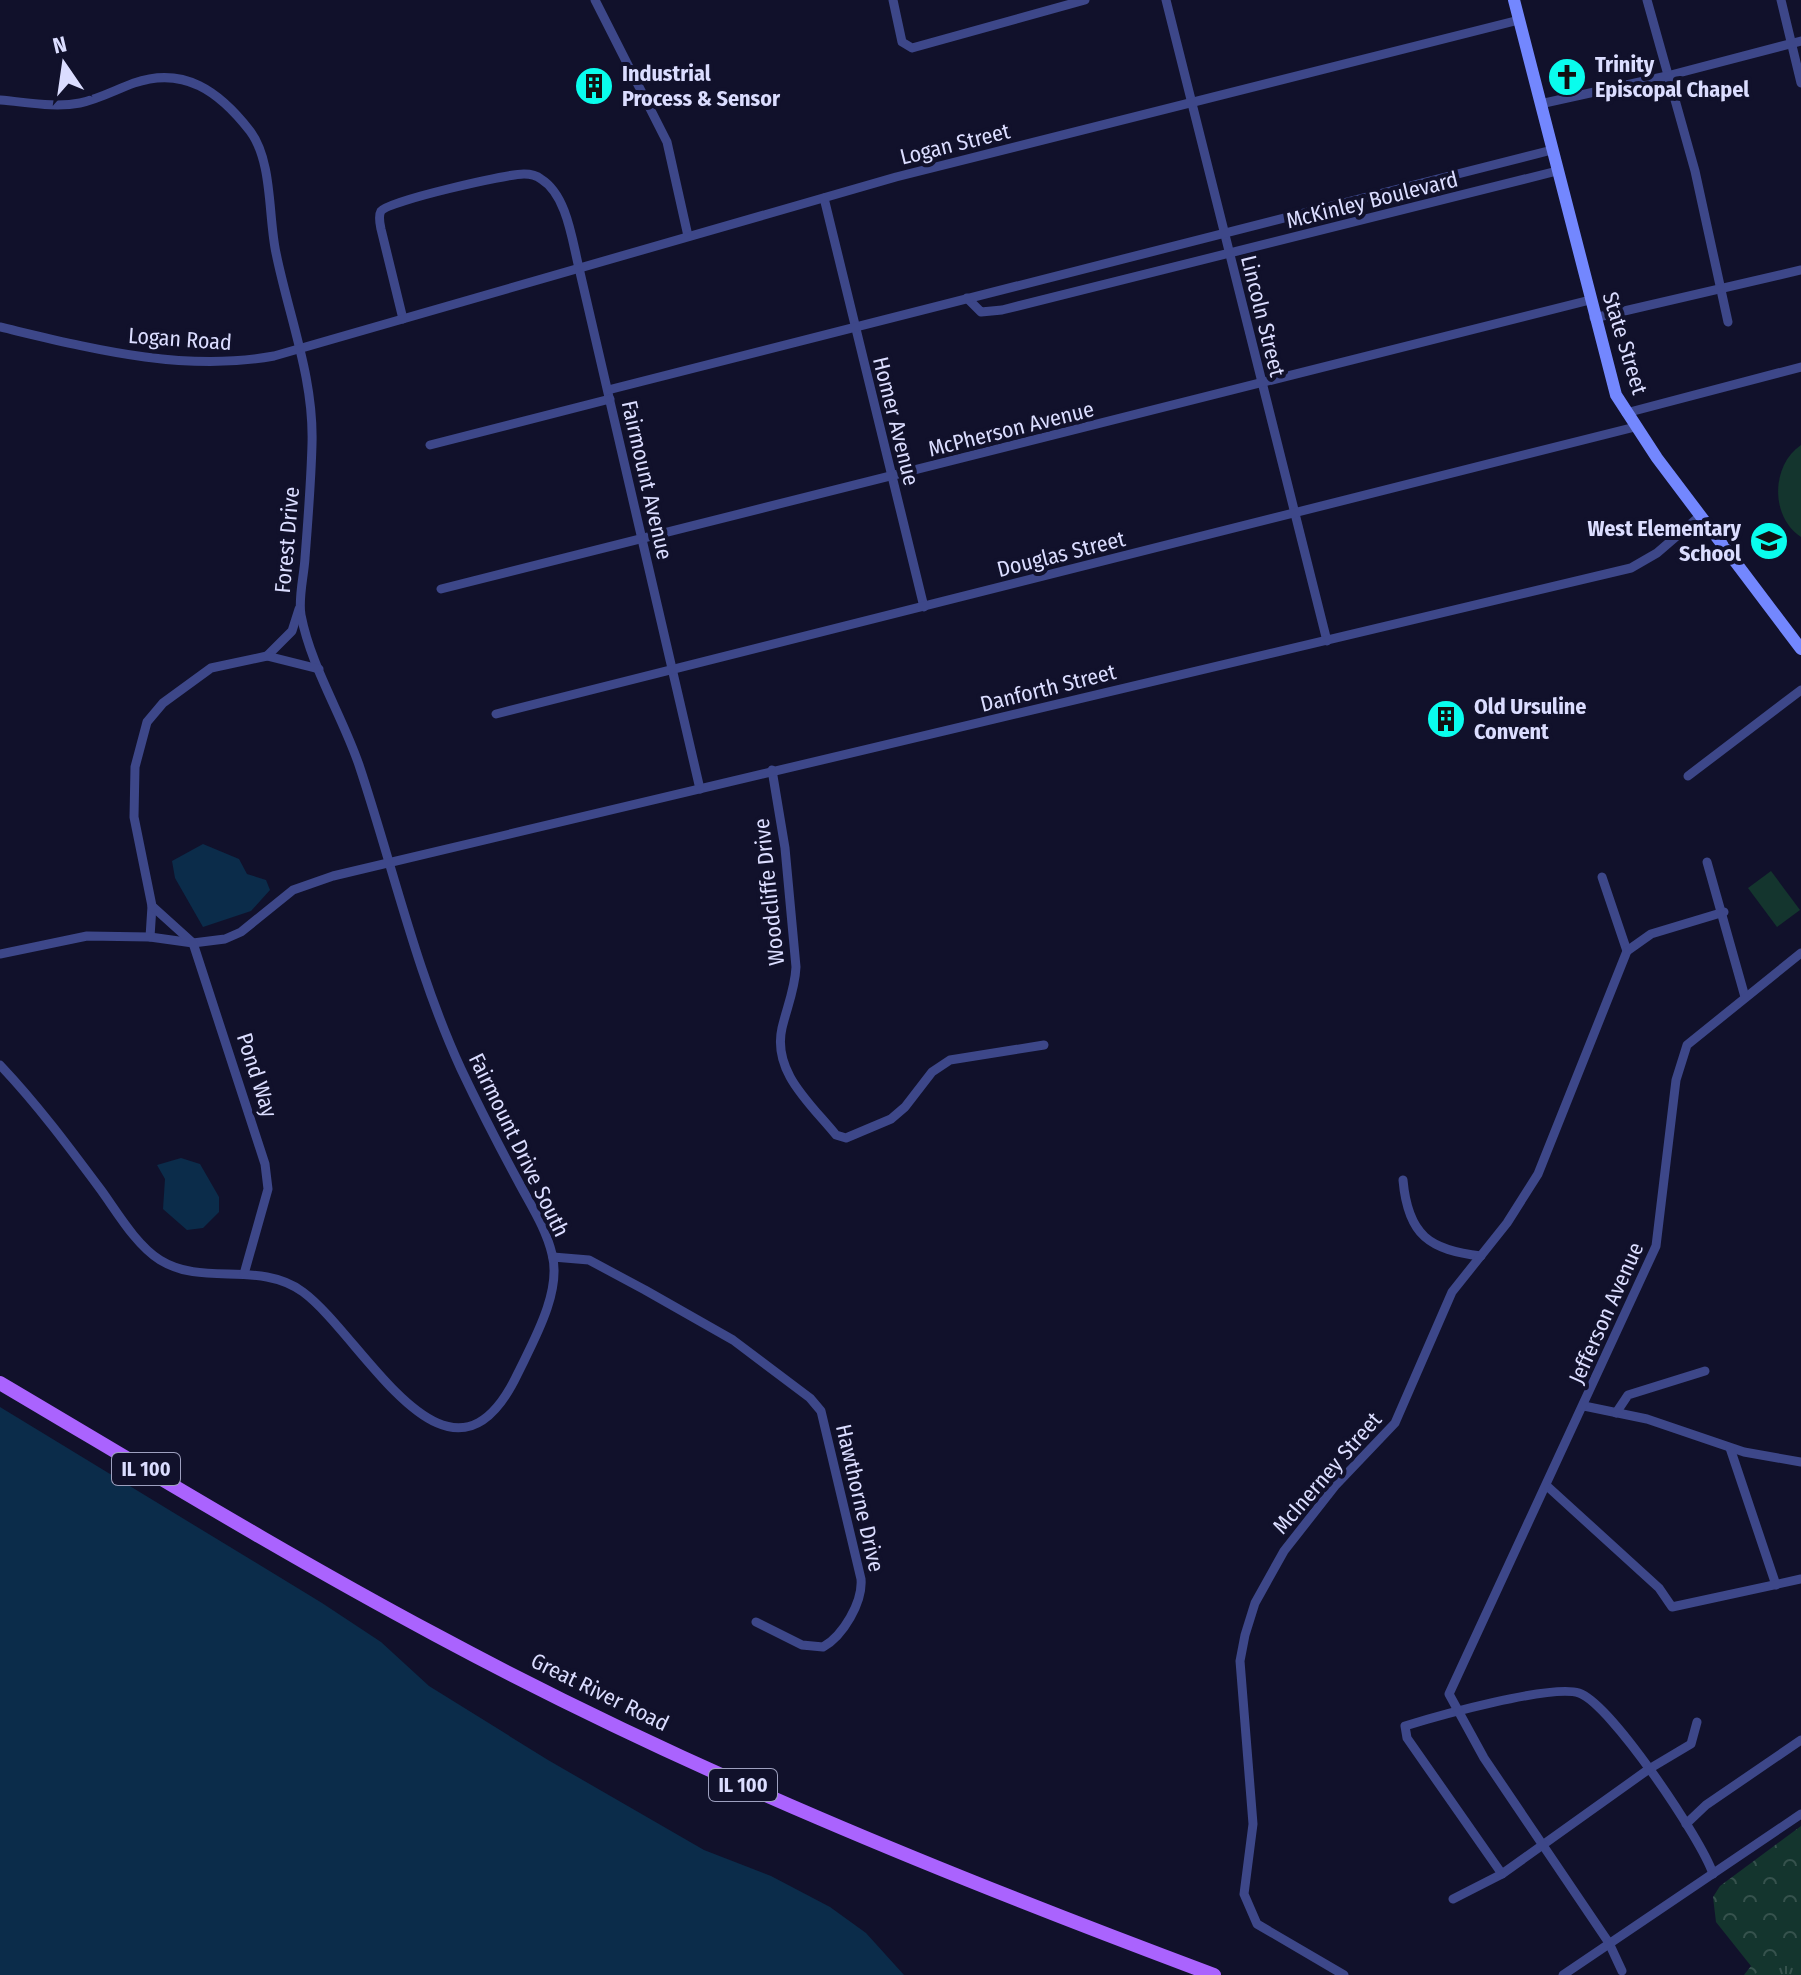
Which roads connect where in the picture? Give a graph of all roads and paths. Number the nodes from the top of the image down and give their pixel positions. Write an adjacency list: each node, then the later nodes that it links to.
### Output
1 (595, 0): 21 (street)
2 (893, 0): 3 (street)
3 (1085, 0)
4 (1166, 0): 13 (street, Lincoln Street)
5 (1514, 0): 8 (street, State Street)
6 (1647, 0): 10 (street)
7 (1781, 0): 9 (street)
8 (1519, 20): 13 (street, Logan Street); 14 (street, State Street)
9 (1796, 43): 10 (street); 11 (street)
10 (1667, 76): 14 (street); 25 (street)
11 (1801, 83)
12 (0, 100): 33 (street, Forest Drive)
13 (1190, 103): 19 (street, Logan Street); 20 (street, Lincoln Street)
14 (1540, 104): 15 (street, State Street)
15 (1552, 150): 16 (street, McKinley Boulevard); 17 (street, State Street)
16 (1485, 167): 18 (street); 20 (street, McKinley Boulevard)
17 (1557, 171): 18 (street, McKinley Boulevard); 27 (street, State Street)
18 (1491, 188): 22 (street, McKinley Boulevard)
19 (824, 198): 21 (street, Logan Street); 32 (street, Homer Avenue)
20 (1224, 234): 22 (street, Lincoln Street); 26 (street, McKinley Boulevard)
21 (688, 236): 23 (street, Logan Street)
22 (1229, 254): 26 (street, McKinley Boulevard); 35 (street, Lincoln Street)
23 (579, 268): 29 (street, Logan Street); 29 (street, Fairmount Avenue); 36 (street, Fairmount Avenue)
24 (1801, 270): 25 (street)
25 (1722, 288): 28 (street); 30 (street)
26 (967, 298): 32 (street, McKinley Boulevard)
27 (1590, 300): 28 (street, State Street); 35 (street, McPherson Avenue)
28 (1594, 318): 37 (street, State Street)
29 (403, 319): 33 (street, Logan Road)
30 (1728, 322)
31 (0, 327): 33 (street, Logan Road)
32 (854, 327): 36 (street, McKinley Boulevard); 40 (street, Homer Avenue)
33 (300, 349): 46 (street, Forest Drive)
34 (1801, 367): 37 (street)
35 (1262, 384): 40 (street, McPherson Avenue); 41 (street, Lincoln Street)
36 (609, 395): 39 (street, McKinley Boulevard); 43 (street, Fairmount Avenue)
37 (1626, 413): 38 (street, State Street)
38 (1635, 427): 41 (street, Douglas Street); 42 (street, State Street)
39 (430, 445)
40 (892, 477): 43 (street, McPherson Avenue); 45 (street, Homer Avenue)
41 (1295, 514): 45 (street, Douglas Street); 47 (street, Lincoln Street)
42 (1700, 516): 47 (street, Danforth Street); 48 (street, State Street)
43 (642, 540): 44 (street, McPherson Avenue); 51 (street, Fairmount Avenue)
44 (441, 589)
45 (924, 607): 51 (street, Douglas Street)
46 (299, 609): 49 (street); 50 (street, Forest Drive)
47 (1327, 641): 54 (street, Danforth Street)
48 (1801, 649)
49 (267, 656): 50 (street); 60 (street)
50 (319, 669): 57 (street, Forest Drive)
51 (672, 671): 53 (street, Douglas Street); 56 (street, Fairmount Avenue)
52 (1801, 690): 55 (street)
53 (496, 714)
54 (772, 770): 56 (street, Danforth Street); 68 (street, Woodcliffe Drive)
55 (1688, 776)
56 (700, 789): 57 (street, Danforth Street)
57 (389, 862): 63 (street); 72 (street, Fairmount Drive South)
58 (1707, 862): 61 (street)
59 (1602, 877): 64 (street)
60 (152, 906): 62 (street); 63 (street, Pond Way)
61 (1724, 912): 64 (street); 67 (street)
62 (150, 937): 63 (street); 66 (street)
63 (193, 943): 73 (street, Pond Way)
64 (1627, 951): 71 (street, McInerney Street)
65 (1801, 953): 67 (street, Jefferson Avenue)
66 (0, 954)
67 (1745, 997): 76 (street, Jefferson Avenue)
68 (1044, 1045)
69 (0, 1065): 73 (street, Fairmount Drive South)
70 (1403, 1180): 71 (street)
71 (1481, 1256): 97 (street, McInerney Street)
72 (553, 1257): 73 (street, Fairmount Drive South); 83 (street, Hawthorne Drive)
73 (244, 1274)
74 (1705, 1371): 77 (street)
75 (0, 1383): 96 (main road, Great River Road / IL 100)
76 (1584, 1406): 77 (street); 80 (street, Jefferson Avenue)
77 (1616, 1413): 78 (street)
78 (1730, 1448): 79 (street); 82 (street)
79 (1801, 1462)
80 (1547, 1486): 82 (street); 84 (street, Jefferson Avenue)
81 (1801, 1579): 82 (street)
82 (1776, 1585)
83 (756, 1622)
84 (1458, 1713): 87 (street); 90 (street); 91 (street)
85 (1697, 1722): 87 (street)
86 (1801, 1740): 89 (street)
87 (1649, 1769): 89 (street); 90 (street)
88 (1801, 1814): 92 (street)
89 (1686, 1824): 92 (street)
90 (1544, 1845): 91 (street); 94 (street)
91 (1502, 1874): 93 (street)
92 (1713, 1874): 94 (street)
93 (1453, 1899)
94 (1609, 1943): 95 (street); 98 (street)
95 (1622, 1971)
96 (1214, 1975)
97 (1344, 1975)
98 (1563, 1975)

